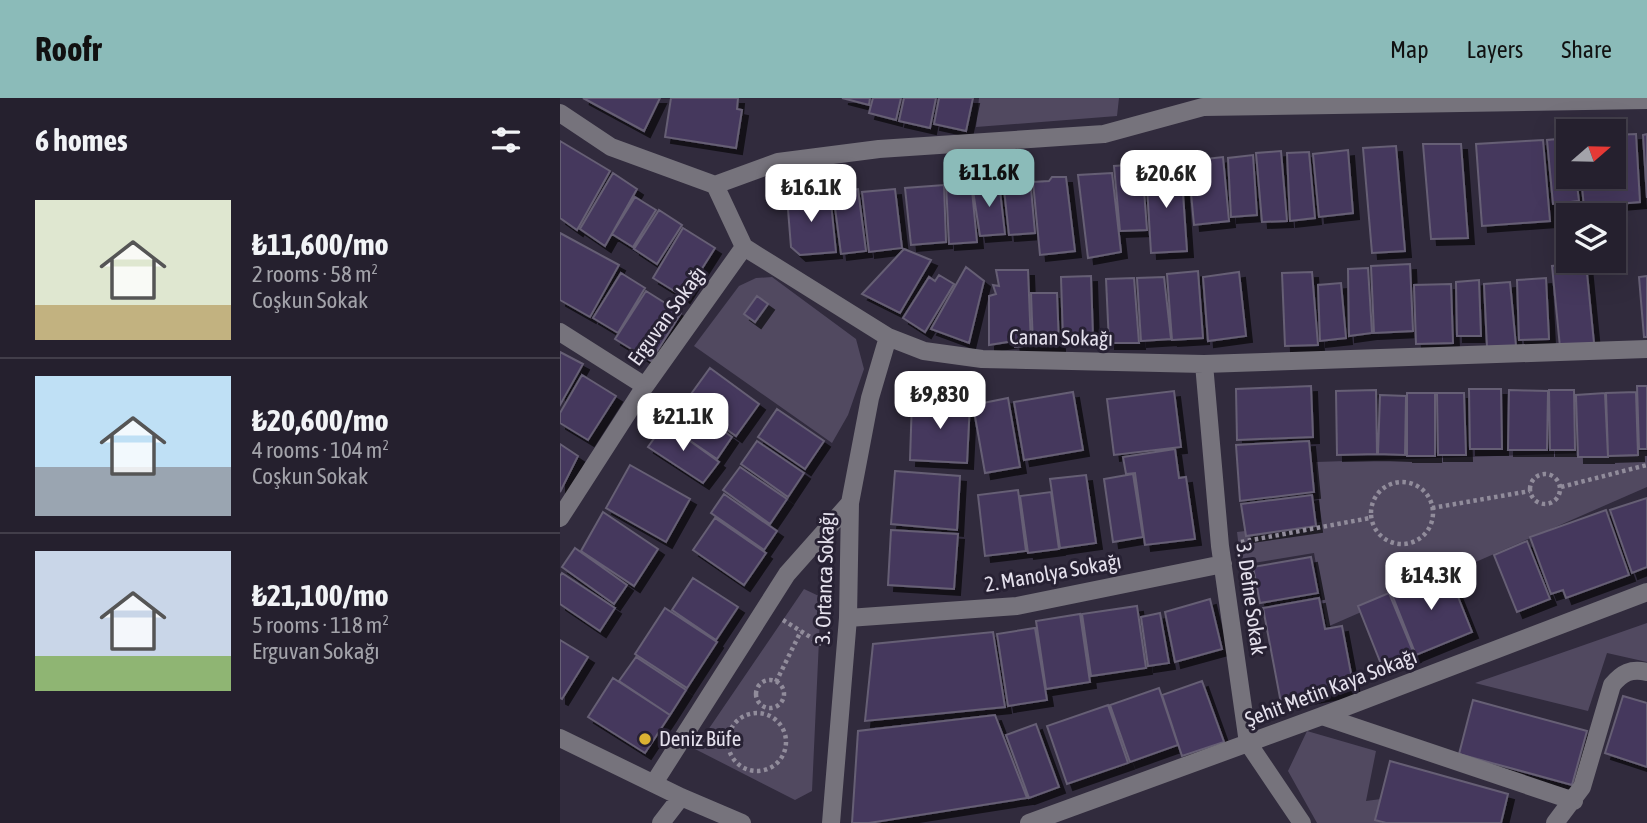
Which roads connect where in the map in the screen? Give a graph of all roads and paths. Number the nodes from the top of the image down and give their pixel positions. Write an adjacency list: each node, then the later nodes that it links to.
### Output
1 (1185, 98): 3 (street)
2 (1647, 100): 3 (street)
3 (1203, 107): 5 (street)
4 (560, 113): 5 (street)
5 (715, 186): 6 (street)
6 (744, 247): 8 (street, Canan Sokağı); 11 (street, Erguvan Sokağı)
7 (560, 332): 11 (street)
8 (888, 337): 10 (street, Canan Sokağı); 15 (street, 3. Ortanca Sokağı)
9 (1647, 349): 10 (street, Canan Sokağı)
10 (1204, 364): 19 (street, 3. Defne Sokak)
11 (645, 386): 17 (street, Erguvan Sokağı)
12 (1647, 465): 13 (path)
13 (1561, 487): 14 (path); 14 (path)
14 (1530, 491): 16 (path)
15 (850, 503): 21 (street); 22 (street, 3. Ortanca Sokağı)
16 (1433, 508): 18 (path); 18 (path)
17 (560, 518)
18 (1370, 518): 19 (path)
19 (1221, 555): 22 (street, 2. Manolya Sokağı); 30 (street, 3. Defne Sokak)
20 (1647, 592): 28 (street, Şehit Metin Kaya Sokağı)
21 (764, 609): 23 (path); 33 (street)
22 (848, 618): 24 (street, 3. Ortanca Sokağı)
23 (801, 631): 24 (path); 26 (path)
24 (845, 658): 38 (street, 3. Ortanca Sokağı)
25 (1647, 672): 35 (street)
26 (776, 682): 27 (path); 27 (path)
27 (766, 711): 31 (path); 31 (path)
28 (1322, 716): 30 (street, Şehit Metin Kaya Sokağı); 35 (street)
29 (560, 738): 33 (street)
30 (1248, 743): 39 (street, Şehit Metin Kaya Sokağı); 40 (street, 3. Defne Sokak)
31 (732, 759): 32 (path)
32 (727, 766)
33 (654, 783): 34 (street)
34 (681, 797): 36 (street); 37 (street)
35 (1574, 801): 41 (street)
36 (661, 823)
37 (742, 823)
38 (831, 823)
39 (1029, 823)
40 (1302, 823)
41 (1555, 823)

